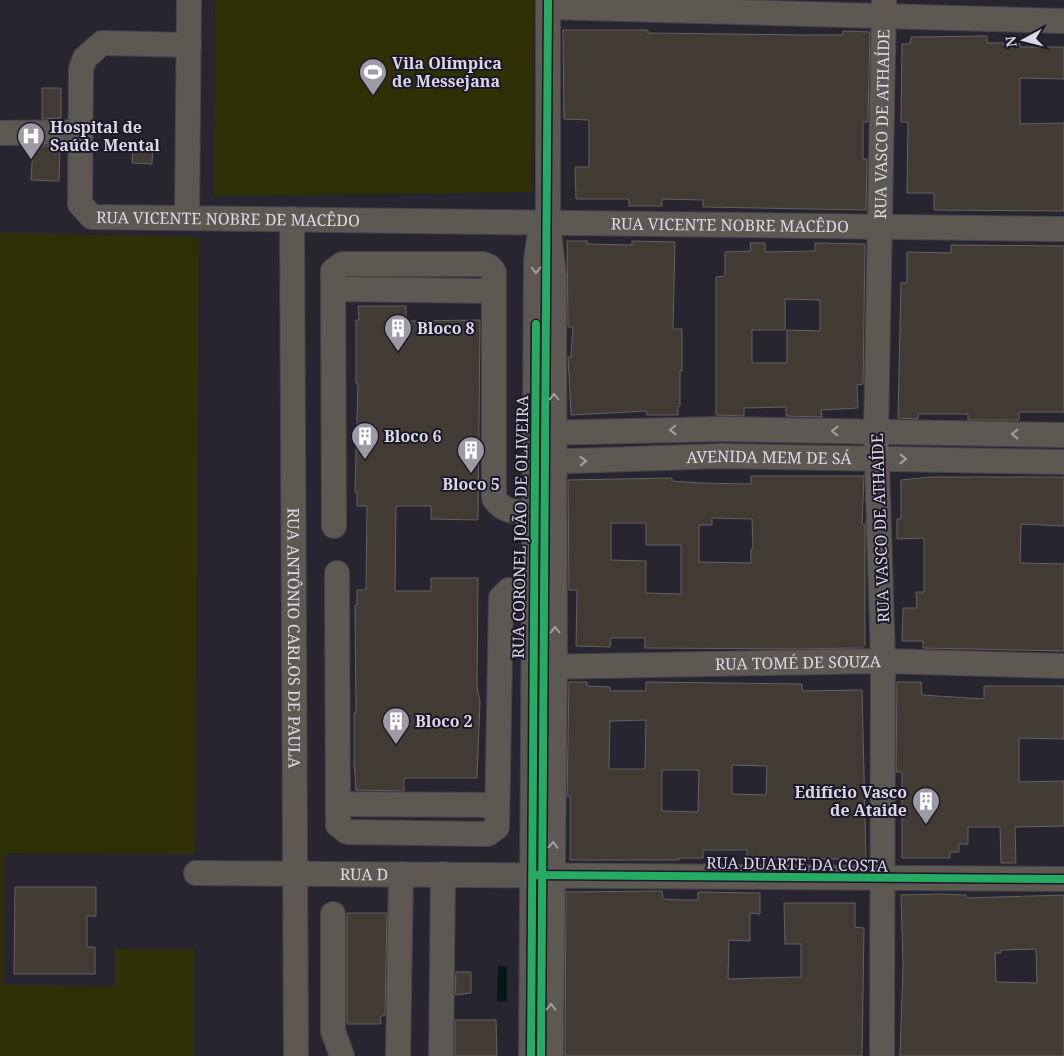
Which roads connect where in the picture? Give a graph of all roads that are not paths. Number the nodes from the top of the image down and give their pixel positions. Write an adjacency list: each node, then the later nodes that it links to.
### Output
1 (189, 0): 5 (street)
2 (548, 4): 3 (street); 10 (street, RUA CORONEL JOÃO DE OLIVEIRA)
3 (884, 8): 4 (street); 11 (street, RUA VASCO DE ATHAÍDE)
4 (1064, 21)
5 (189, 45): 6 (street, RUA VICENTE NOBRE DE MACÊDO); 8 (street)
6 (80, 132): 7 (street); 8 (street, RUA VICENTE NOBRE DE MACÊDO)
7 (0, 133)
8 (187, 217): 9 (street, RUA VICENTE NOBRE DE MACÊDO)
9 (292, 219): 10 (street, RUA VICENTE NOBRE DE MACÊDO); 29 (street, RUA ANTÔNIO CARLOS DE PAULA)
10 (548, 224): 11 (street, RUA VICENTE NOBRE MACÊDO); 15 (street, RUA CORONEL JOÃO DE OLIVEIRA)
11 (881, 226): 12 (street, RUA VICENTE NOBRE MACÊDO); 14 (street, RUA VASCO DE ATHAÍDE)
12 (1064, 229)
13 (723, 429): 14 (street, AVENIDA MEM DE SÁ, one-way to 13); 15 (street, AVENIDA MEM DE SÁ, one-way to 15); 17 (street)
14 (876, 432): 16 (street, AVENIDA MEM DE SÁ, one-way to 14); 18 (street, RUA VASCO DE ATHAÍDE)
15 (544, 433): 19 (street, RUA CORONEL JOÃO DE OLIVEIRA)
16 (1064, 435)
17 (722, 456): 18 (street, AVENIDA MEM DE SÁ); 19 (street, AVENIDA MEM DE SÁ, one-way to 17)
18 (877, 458): 20 (street, AVENIDA MEM DE SÁ, one-way to 20); 25 (street, RUA VASCO DE ATHAÍDE)
19 (544, 462): 21 (street, RUA CORONEL JOÃO DE OLIVEIRA); 27 (street, RUA CORONEL JOÃO DE OLIVEIRA, one-way to 19)
20 (1064, 462)
21 (534, 512): 22 (street); 24 (street, RUA CORONEL JOÃO DE OLIVEIRA)
22 (334, 526)
23 (337, 573): 24 (street)
24 (533, 590): 27 (street, RUA CORONEL JOÃO DE OLIVEIRA)
25 (883, 661): 26 (street, RUA TOMÉ DE SOUZA); 27 (street, RUA TOMÉ DE SOUZA); 33 (street, RUA VASCO DE ATHAÍDE)
26 (1064, 666)
27 (544, 667): 32 (street, RUA CORONEL JOÃO DE OLIVEIRA)
28 (196, 873): 29 (street, RUA D)
29 (294, 874): 30 (street, RUA D); 36 (street, RUA ANTÔNIO CARLOS DE PAULA)
30 (401, 874): 31 (street, RUA D); 38 (street)
31 (443, 874): 32 (street, RUA D); 39 (street)
32 (542, 875): 33 (street, RUA DUARTE DA COSTA); 40 (street, RUA CORONEL JOÃO DE OLIVEIRA); 41 (street, RUA CORONEL JOÃO DE OLIVEIRA, one-way to 32)
33 (882, 878): 34 (street, RUA DUARTE DA COSTA); 42 (street, RUA VASCO DE ATHAÍDE)
34 (1064, 878)
35 (334, 914): 37 (street)
36 (296, 1056)
37 (342, 1056)
38 (398, 1056)
39 (441, 1056)
40 (531, 1056)
41 (551, 1056)
42 (882, 1056)

